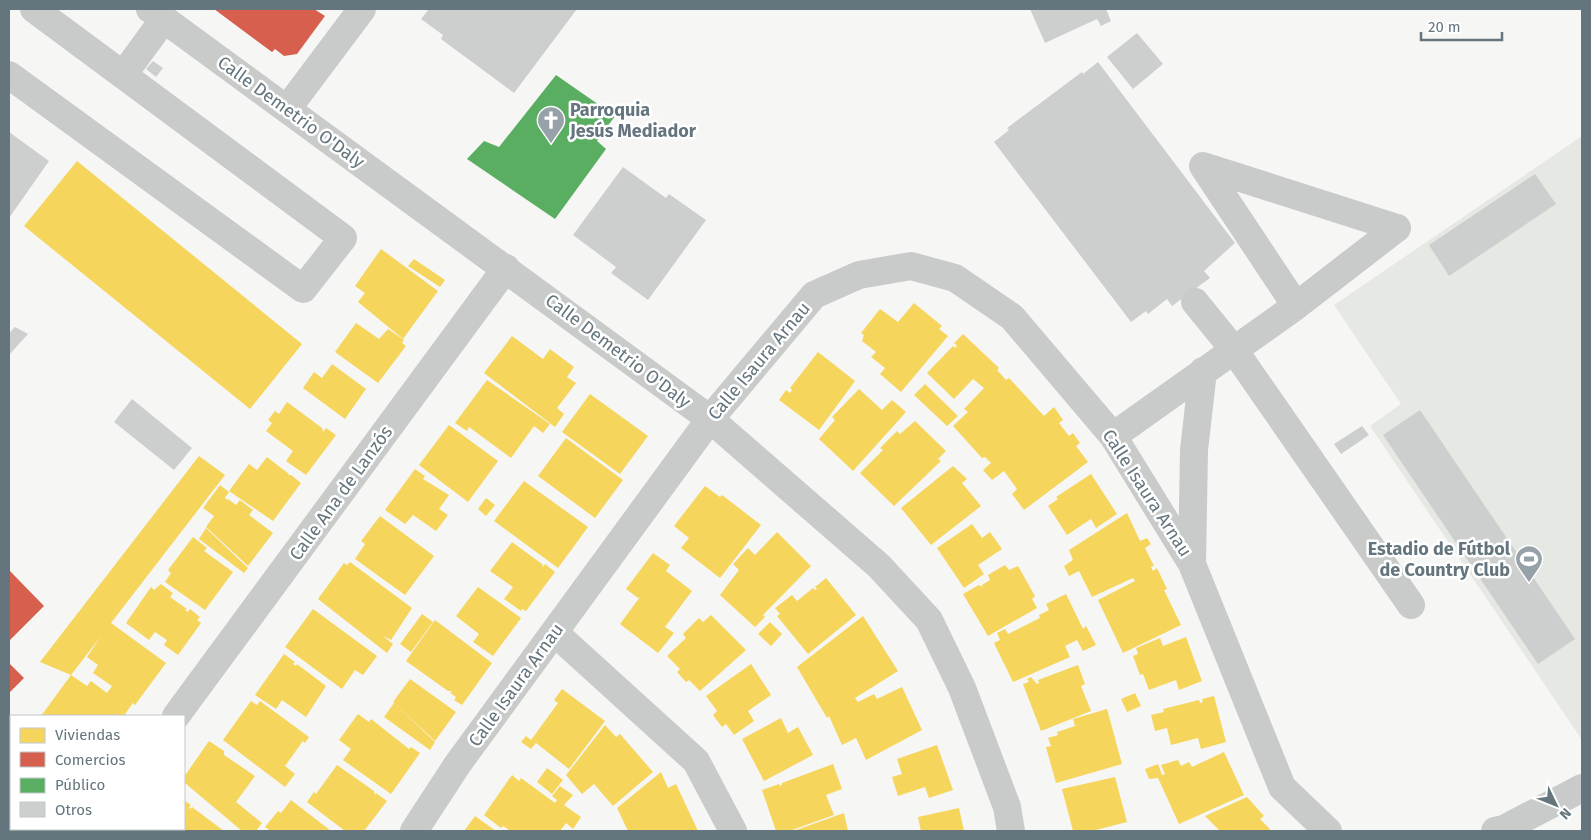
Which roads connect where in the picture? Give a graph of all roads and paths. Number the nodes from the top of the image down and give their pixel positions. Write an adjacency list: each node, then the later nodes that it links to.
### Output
1 (34, 9): 5 (street)
2 (362, 9): 6 (street)
3 (157, 14): 5 (street); 6 (street, Calle Demetrio O'Daly)
4 (9, 74): 5 (street)
5 (123, 75)
6 (287, 109): 7 (street, Calle Demetrio O'Daly)
7 (506, 268): 12 (street, Calle Demetrio O'Daly); 17 (street, Calle Ana de Lanzós)
8 (1195, 302): 10 (street)
9 (1296, 306): 9 (street); 10 (street)
10 (1234, 350): 11 (street); 15 (street)
11 (1203, 371): 13 (street); 14 (street)
12 (710, 419): 13 (street, Calle Isaura Arnau); 16 (street, Calle Isaura Arnau); 21 (street, Calle Demetrio O'Daly)
13 (1113, 436): 14 (street, Calle Isaura Arnau)
14 (1192, 564): 22 (street, Calle Isaura Arnau)
15 (1411, 605)
16 (555, 633): 19 (street, Calle Isaura Arnau); 20 (street)
17 (177, 715)
18 (1582, 788): 23 (street)
19 (414, 831)
20 (733, 831)
21 (1011, 831)
22 (1328, 831)
23 (1495, 831)

